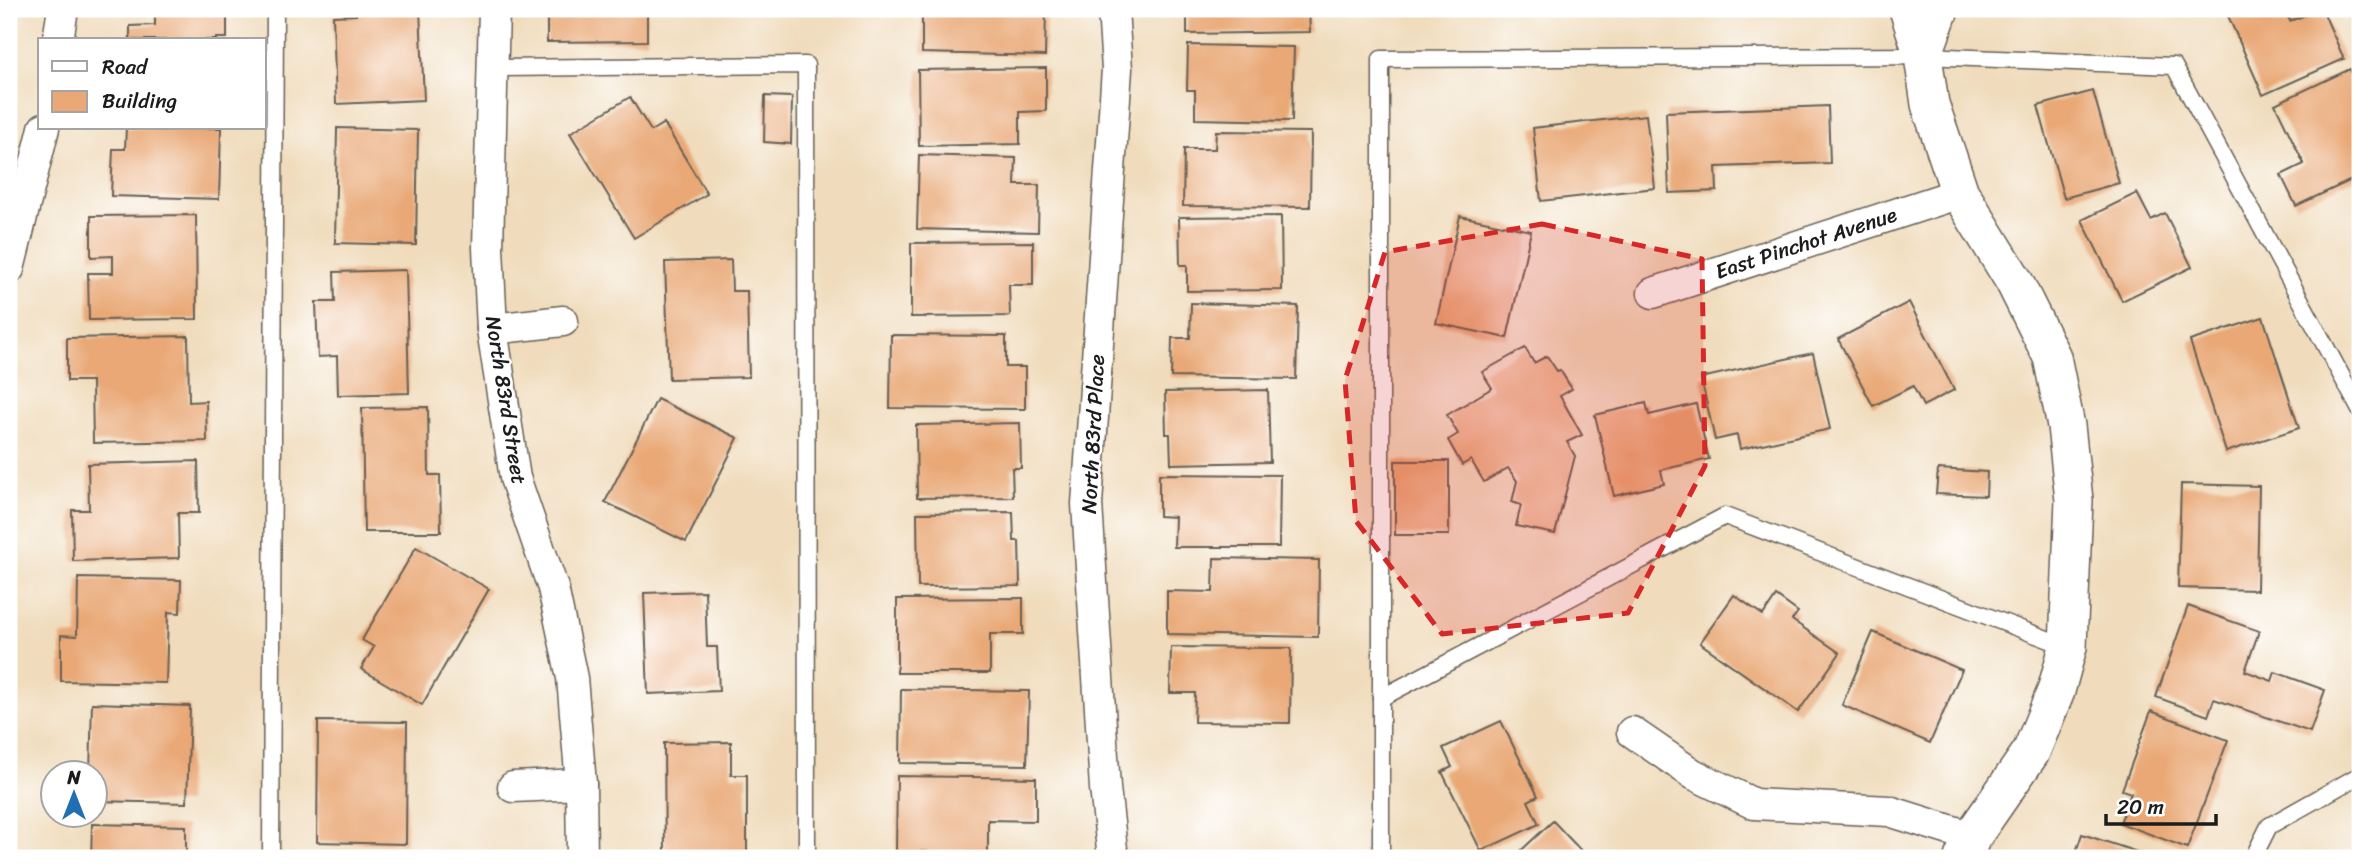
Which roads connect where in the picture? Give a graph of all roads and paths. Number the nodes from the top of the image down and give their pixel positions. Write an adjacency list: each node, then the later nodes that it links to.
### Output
1 (63, 9): 7 (street)
2 (275, 9): 24 (lane)
3 (494, 9): 9 (street, North 83rd Street)
4 (1113, 9): 27 (street, North 83rd Place)
5 (1908, 9): 8 (street)
6 (1940, 9): 8 (street)
7 (58, 38)
8 (1923, 56): 11 (street); 16 (lane); 18 (lane)
9 (492, 68): 15 (street, North 83rd Street); 26 (lane)
10 (44, 130): 12 (street)
11 (1960, 193): 13 (street, East Pinchot Avenue); 17 (street)
12 (9, 269)
13 (1653, 293)
14 (563, 321): 15 (street)
15 (492, 329): 21 (street, North 83rd Street)
16 (2360, 410)
17 (2068, 647): 18 (lane); 23 (street)
18 (1381, 698): 28 (lane)
19 (1632, 732): 23 (street)
20 (2360, 775): 29 (lane)
21 (581, 784): 22 (street); 25 (street, North 83rd Street)
22 (513, 787)
23 (1968, 848)
24 (271, 858)
25 (582, 858)
26 (807, 858)
27 (1113, 858)
28 (1381, 858)
29 (2253, 858)

